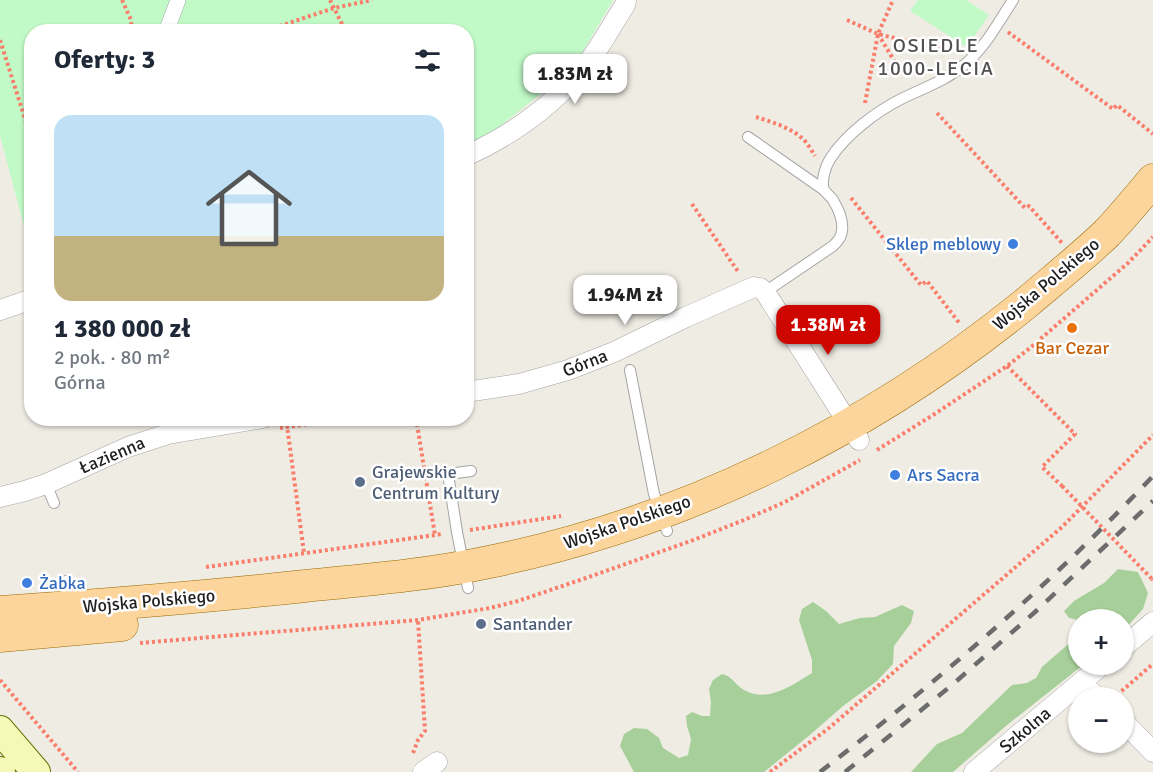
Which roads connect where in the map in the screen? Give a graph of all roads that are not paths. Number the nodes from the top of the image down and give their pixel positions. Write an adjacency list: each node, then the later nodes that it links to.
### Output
1 (178, 0): 4 (street)
2 (626, 0): 6 (street)
3 (1013, 0): 8 (lane)
4 (169, 24)
5 (748, 137): 8 (lane)
6 (474, 152)
7 (1153, 180): 16 (main road, Wojska Polskiego)
8 (824, 190): 10 (lane)
9 (1153, 209): 16 (main road, Wojska Polskiego)
10 (758, 290): 14 (street, Górna); 16 (street)
11 (24, 301): 12 (street)
12 (0, 310)
13 (630, 370): 21 (lane)
14 (474, 391)
15 (214, 426): 18 (street, Łazienna)
16 (855, 433): 21 (main road, Wojska Polskiego)
17 (471, 471): 22 (lane)
18 (46, 484): 19 (street, Łazienna); 20 (lane)
19 (0, 497)
20 (54, 503)
21 (664, 522): 22 (main road, Wojska Polskiego)
22 (466, 577): 23 (main road, Wojska Polskiego); 25 (main road, Wojska Polskiego)
23 (0, 612)
24 (1153, 622): 26 (street)
25 (0, 636)
26 (1134, 638)
27 (1090, 675): 28 (street, Szkolna)
28 (1081, 683): 29 (street); 34 (street, Szkolna)
29 (1086, 687)
30 (0, 730): 33 (main road)
31 (1134, 732): 32 (street)
32 (1153, 752)
33 (36, 772)
34 (974, 772)

